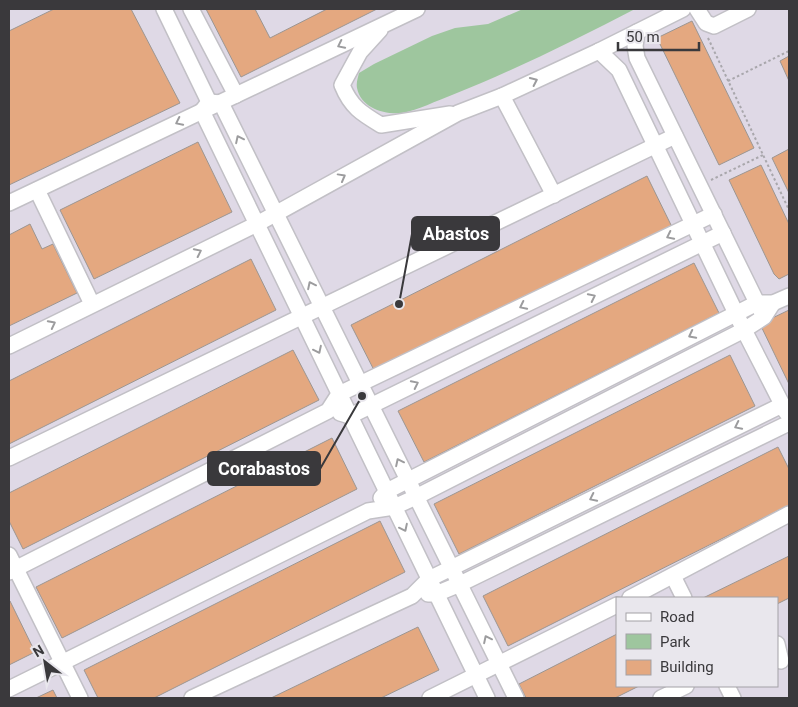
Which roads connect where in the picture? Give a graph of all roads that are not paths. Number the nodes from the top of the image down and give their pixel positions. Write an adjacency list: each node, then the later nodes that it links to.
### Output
1 (164, 9): 11 (lane)
2 (191, 9): 10 (lane)
3 (417, 9): 8 (lane)
4 (683, 9): 7 (lane)
5 (697, 9): 6 (lane)
6 (748, 9)
7 (667, 13): 9 (lane)
8 (386, 24): 13 (lane, one-way to 13); 16 (lane)
9 (637, 32): 12 (lane); 17 (lane)
10 (204, 34): 11 (lane); 13 (lane)
11 (181, 45): 15 (lane)
12 (599, 51): 14 (lane, one-way to 12); 18 (lane)
13 (236, 95): 15 (lane)
14 (502, 96): 16 (lane); 20 (lane)
15 (211, 105): 19 (lane, one-way to 19); 22 (lane, one-way to 15); 24 (lane)
16 (458, 113): 22 (lane, one-way to 16)
17 (675, 136): 18 (lane); 23 (lane)
18 (656, 145): 20 (lane); 25 (lane)
19 (37, 190): 21 (lane); 31 (lane)
20 (554, 194): 32 (lane)
21 (9, 203)
22 (275, 213): 24 (lane); 32 (lane, one-way to 22)
23 (714, 214): 25 (lane); 26 (lane)
24 (257, 224): 31 (lane, one-way to 24); 34 (lane)
25 (694, 224): 27 (lane); 38 (lane, one-way to 38)
26 (723, 234): 27 (lane); 29 (lane)
27 (702, 243): 33 (lane); 41 (lane, one-way to 27)
28 (789, 296): 30 (lane)
29 (757, 303): 30 (lane); 33 (lane); 35 (lane)
30 (773, 303): 35 (lane)
31 (92, 304): 37 (lane, one-way to 31)
32 (322, 306): 34 (lane); 38 (lane)
33 (736, 314): 36 (lane); 47 (lane, one-way to 47)
34 (302, 316): 39 (lane, one-way to 39); 46 (lane)
35 (764, 317): 36 (lane)
36 (744, 330): 40 (lane); 49 (lane)
37 (9, 346)
38 (360, 385): 39 (lane); 41 (lane)
39 (339, 394): 42 (lane); 43 (lane)
40 (782, 405): 44 (lane); 54 (lane, one-way to 54)
41 (371, 406): 43 (lane); 47 (lane, one-way to 41)
42 (328, 411): 43 (lane); 53 (lane)
43 (350, 416): 48 (lane)
44 (789, 418)
45 (789, 423): 57 (lane)
46 (9, 458)
47 (408, 481): 48 (lane); 49 (lane)
48 (387, 491): 50 (lane); 51 (lane)
49 (416, 497): 50 (lane); 54 (lane)
50 (394, 508): 51 (lane); 56 (lane, one-way to 56)
51 (368, 512): 65 (lane)
52 (789, 514): 55 (lane)
53 (11, 566): 65 (lane)
54 (452, 568): 56 (lane); 57 (lane)
55 (674, 576): 60 (lane); 61 (lane)
56 (429, 579): 58 (lane); 59 (lane)
57 (460, 584): 58 (lane); 66 (lane, one-way to 57)
58 (436, 594): 59 (lane); 67 (lane)
59 (412, 596): 71 (lane)
60 (632, 597)
61 (684, 597)
62 (616, 606): 66 (lane)
63 (778, 648): 64 (lane)
64 (781, 661)
65 (63, 663): 69 (lane); 70 (lane)
66 (500, 665): 67 (lane); 74 (lane)
67 (476, 676): 72 (lane); 73 (lane)
68 (684, 687): 75 (lane)
69 (9, 689)
70 (80, 698)
71 (192, 698)
72 (430, 698)
73 (487, 698)
74 (516, 698)
75 (661, 698)

